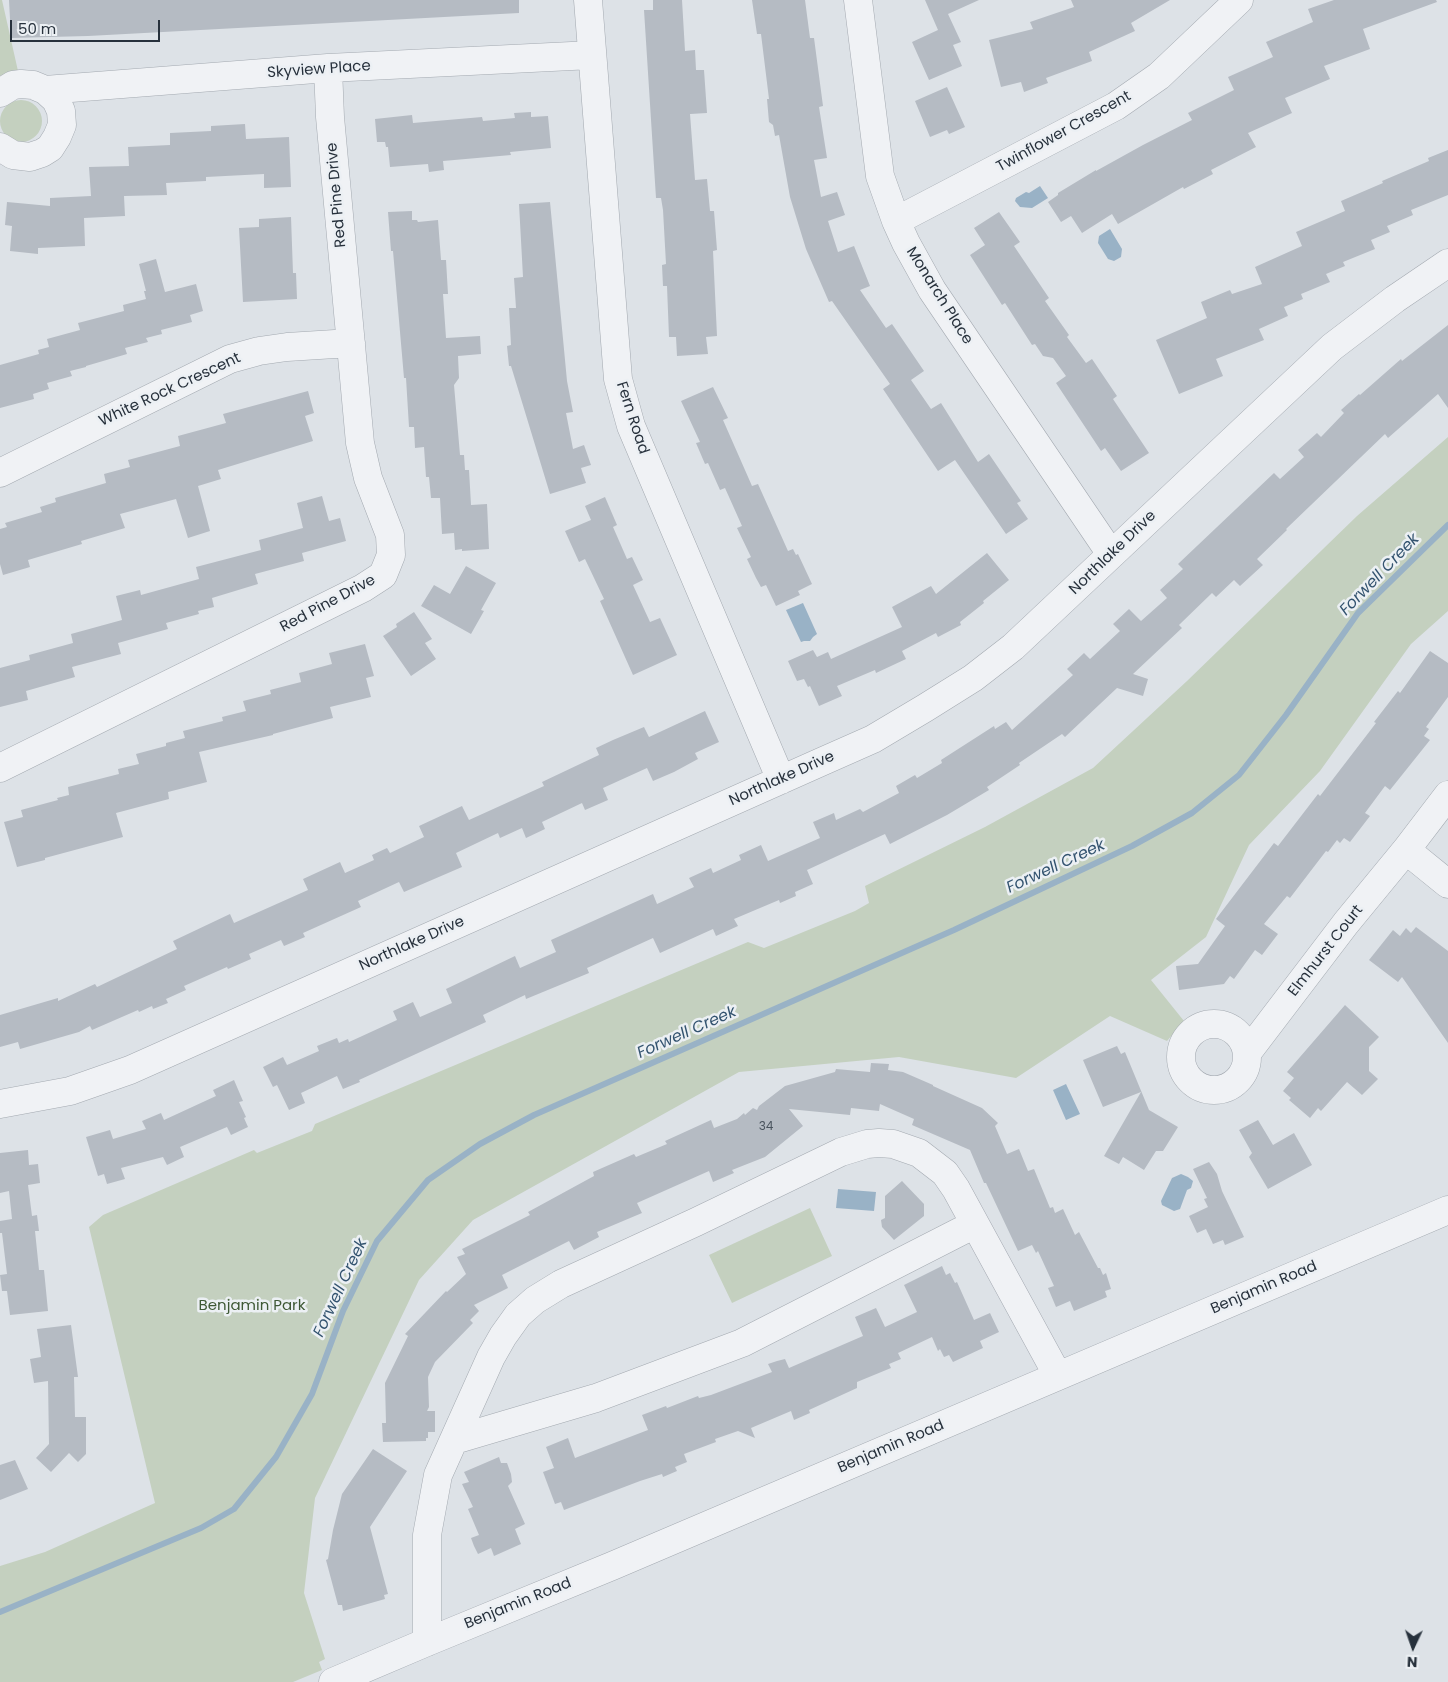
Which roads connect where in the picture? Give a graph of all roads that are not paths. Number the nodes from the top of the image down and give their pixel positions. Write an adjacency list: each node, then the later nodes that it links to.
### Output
1 (588, 0): 4 (street, Fern Road)
2 (858, 0): 9 (street, Monarch Place)
3 (1231, 3): 9 (street, Twinflower Crescent)
4 (592, 55): 5 (street, Skyview Place); 15 (street, Fern Road)
5 (328, 68): 6 (street, Skyview Place); 11 (street, Red Pine Drive)
6 (45, 90): 7 (street, Skyview Place); 8 (street)
7 (0, 93)
8 (0, 147)
9 (896, 222): 13 (street, Monarch Place)
10 (1448, 263): 13 (street, Northlake Drive)
11 (351, 342): 12 (street, White Rock Crescent); 14 (street, Red Pine Drive)
12 (0, 473)
13 (1111, 554): 15 (street, Northlake Drive)
14 (0, 768)
15 (781, 780): 20 (street, Northlake Drive)
16 (1448, 795): 17 (street, Elmhurst Court)
17 (1406, 850): 18 (street); 19 (street, Elmhurst Court)
18 (1448, 884)
19 (1248, 1053)
20 (0, 1104)
21 (1448, 1210): 23 (street, Benjamin Road)
22 (975, 1224): 23 (street); 24 (street); 24 (street)
23 (1058, 1376): 25 (street, Benjamin Road)
24 (454, 1440): 25 (street)
25 (426, 1642): 26 (street, Benjamin Road)
26 (333, 1682)

